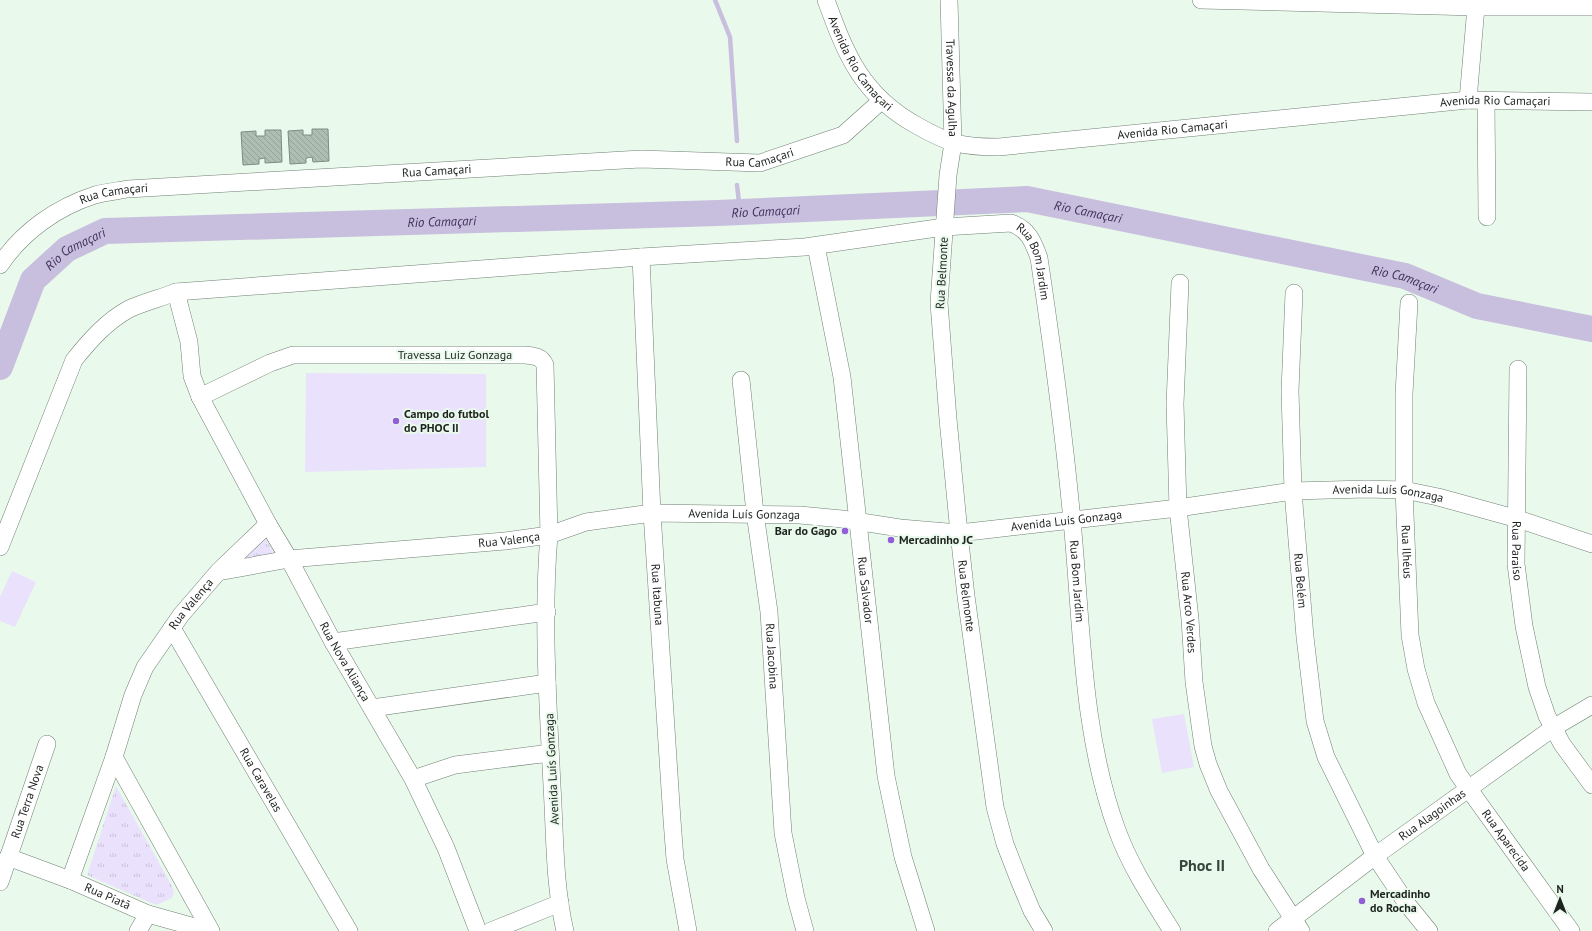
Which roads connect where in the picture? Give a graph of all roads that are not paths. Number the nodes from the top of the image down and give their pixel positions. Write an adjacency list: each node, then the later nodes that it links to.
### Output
1 (826, 0): 8 (street, Avenida Rio Camaçari)
2 (949, 0): 11 (street, Travessa da Agulha)
3 (1201, 0): 4 (street)
4 (1302, 2): 5 (street)
5 (1476, 6): 6 (street); 7 (street)
6 (1592, 6)
7 (1468, 100): 9 (street, Avenida Rio Camaçari); 11 (street, Avenida Rio Camaçari)
8 (881, 101): 11 (street, Avenida Rio Camaçari); 16 (street, Rua Camaçari)
9 (1486, 101): 10 (street, Avenida Rio Camaçari); 12 (street)
10 (1592, 102)
11 (953, 143): 13 (street, Travessa da Agulha)
12 (1488, 217)
13 (945, 219): 14 (street, Rua Bom Jardim); 30 (street, Rua Bom Jardim); 33 (street, Rua Belmonte)
14 (816, 246): 15 (street, Rua Bom Jardim); 31 (street, Rua Salvador)
15 (641, 257): 18 (street, Rua Bom Jardim); 27 (street, Rua Itabuna)
16 (0, 265)
17 (1180, 283): 26 (street, Rua Arco Verdes)
18 (176, 292): 23 (street, Rua Nova Aliança); 36 (street, Rua Bom Jardim)
19 (1294, 292): 25 (street, Rua Belém)
20 (1409, 303): 24 (street, Rua Ilhéus)
21 (1518, 369): 29 (street, Rua Paraíso)
22 (741, 380): 28 (street, Rua Jacobina)
23 (200, 396): 32 (street, Rua Nova Aliança); 34 (street, Travessa Luiz Gonzaga)
24 (1404, 490): 25 (street, Avenida Luís Gonzaga); 29 (street, Avenida Luís Gonzaga); 51 (street, Rua Ilhéus)
25 (1293, 491): 26 (street, Avenida Luís Gonzaga); 52 (street, Rua Belém)
26 (1178, 508): 30 (street, Avenida Luís Gonzaga); 58 (street, Rua Arco Verdes)
27 (652, 513): 28 (street, Avenida Luís Gonzaga); 34 (street, Avenida Luís Gonzaga); 65 (street, Rua Itabuna)
28 (755, 513): 31 (street, Avenida Luís Gonzaga); 66 (street, Rua Jacobina)
29 (1518, 519): 35 (street, Avenida Luís Gonzaga); 45 (street, Rua Paraíso)
30 (1072, 520): 33 (street, Avenida Luís Gonzaga); 69 (street, Rua Bom Jardim)
31 (858, 522): 33 (street, Avenida Luís Gonzaga); 67 (street, Rua Salvador)
32 (268, 524): 37 (street, Rua Nova Aliança); 38 (street)
33 (959, 533): 68 (street, Rua Belmonte)
34 (549, 535): 37 (street, Rua Valença); 39 (street, Avenida Luís Gonzaga)
35 (1592, 544)
36 (0, 547)
37 (289, 559): 38 (street, Rua Valença); 41 (street, Rua Nova Aliança)
38 (218, 572): 40 (street, Rua Valença)
39 (546, 612): 41 (street); 42 (street, Avenida Luís Gonzaga)
40 (172, 628): 48 (street, Rua Valença); 61 (street, Rua Caravelas)
41 (332, 642): 44 (street, Rua Nova Aliança)
42 (548, 683): 44 (street); 47 (street, Avenida Luís Gonzaga)
43 (1592, 705): 45 (street, Rua Alagoinhas)
44 (372, 708): 49 (street, Rua Nova Aliança)
45 (1553, 728): 50 (street, Rua Paraíso); 51 (street, Rua Alagoinhas)
46 (47, 744): 53 (street, Rua Terra Nova)
47 (550, 753): 49 (street); 56 (street, Avenida Luís Gonzaga)
48 (114, 757): 54 (street, Rua Valença); 60 (street)
49 (413, 779): 62 (street, Rua Nova Aliança)
50 (1592, 785)
51 (1468, 789): 52 (street, Rua Alagoinhas); 72 (street, Rua Aparecida)
52 (1375, 856): 58 (street, Rua Alagoinhas); 71 (street, Rua Belém)
53 (8, 857): 54 (street, Rua Piatã); 55 (street, Rua Terra Nova)
54 (70, 880): 57 (street, Rua Piatã)
55 (0, 882)
56 (560, 903): 63 (street); 64 (street, Avenida Luís Gonzaga)
57 (148, 914): 59 (street); 60 (street, Rua Piatã)
58 (1296, 925): 70 (street, Rua Alagoinhas)
59 (138, 931)
60 (210, 931)
61 (349, 931)
62 (478, 931)
63 (491, 931)
64 (565, 931)
65 (688, 931)
66 (805, 931)
67 (926, 931)
68 (1044, 931)
69 (1172, 931)
70 (1277, 931)
71 (1429, 931)
72 (1571, 931)

